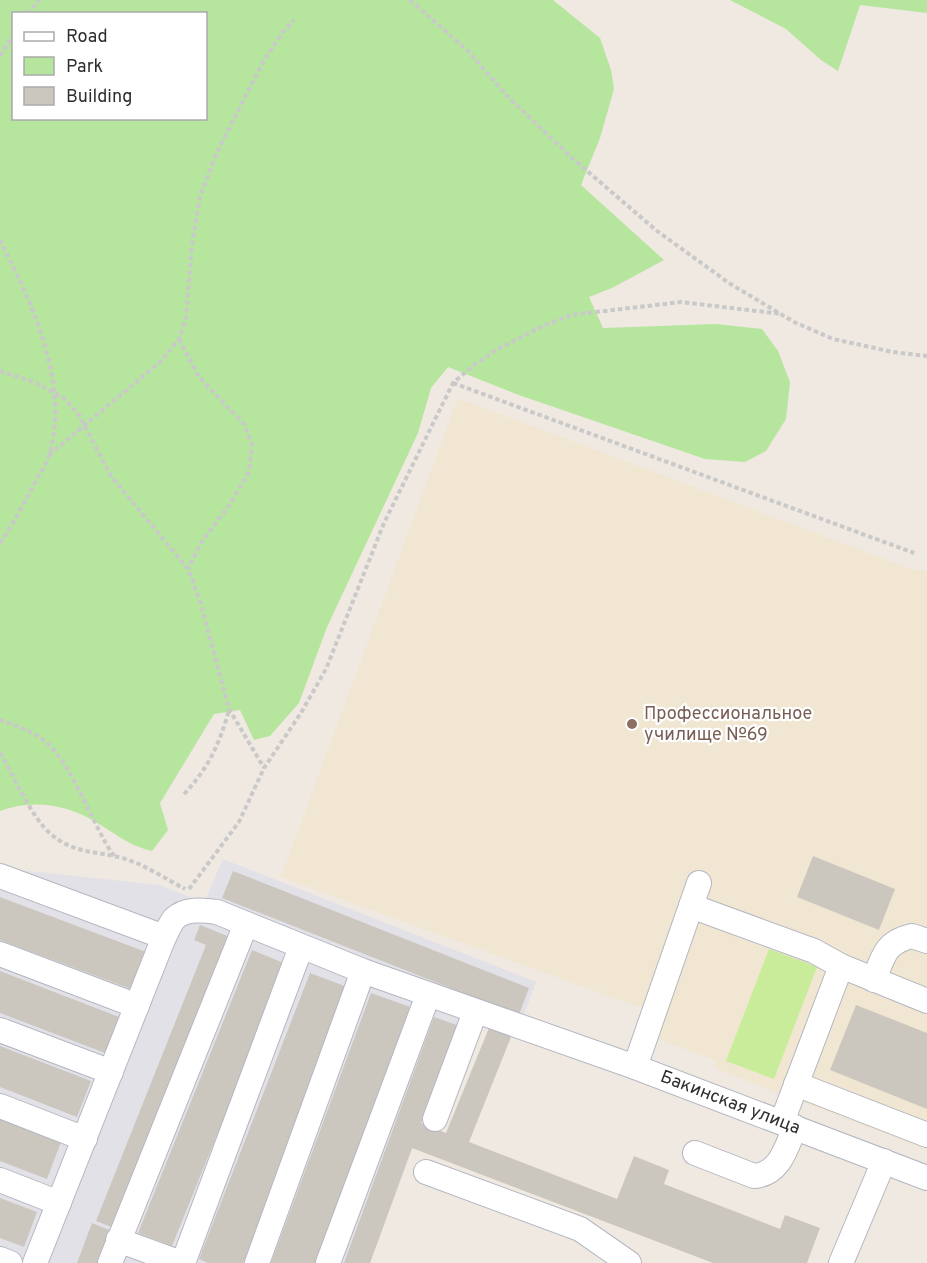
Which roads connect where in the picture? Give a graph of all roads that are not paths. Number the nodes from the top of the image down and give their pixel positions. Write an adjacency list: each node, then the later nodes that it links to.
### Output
1 (0, 876): 5 (street)
2 (699, 883): 3 (street)
3 (691, 906): 9 (street); 17 (street)
4 (246, 924): 5 (street, Бакинская улица); 7 (street, Бакинская улица); 31 (street)
5 (169, 928): 14 (street)
6 (927, 941): 11 (street)
7 (301, 947): 10 (street, Бакинская улица); 36 (street)
8 (0, 954): 14 (street)
9 (841, 966): 11 (street); 19 (street)
10 (363, 971): 12 (street, Бакинская улица); 37 (street)
11 (874, 980): 13 (street)
12 (428, 995): 15 (street, Бакинская улица); 38 (street)
13 (927, 1001)
14 (137, 1006): 18 (street)
15 (475, 1012): 17 (street, Бакинская улица); 21 (street)
16 (0, 1030): 18 (street)
17 (635, 1067): 22 (street, Бакинская улица)
18 (111, 1072): 24 (street)
19 (796, 1084): 22 (street); 23 (street)
20 (0, 1106): 24 (street)
21 (435, 1119)
22 (789, 1124): 25 (street); 26 (street, Бакинская улица)
23 (927, 1135)
24 (85, 1139): 30 (street)
25 (695, 1153)
26 (884, 1161): 28 (street, Бакинская улица); 40 (street)
27 (426, 1172): 39 (street)
28 (927, 1178)
29 (0, 1180): 30 (street)
30 (59, 1203): 34 (street)
31 (118, 1239): 35 (street); 36 (street)
32 (0, 1259): 33 (street)
33 (10, 1263)
34 (35, 1263)
35 (110, 1263)
36 (182, 1263)
37 (257, 1263)
38 (328, 1263)
39 (629, 1263)
40 (842, 1263)

